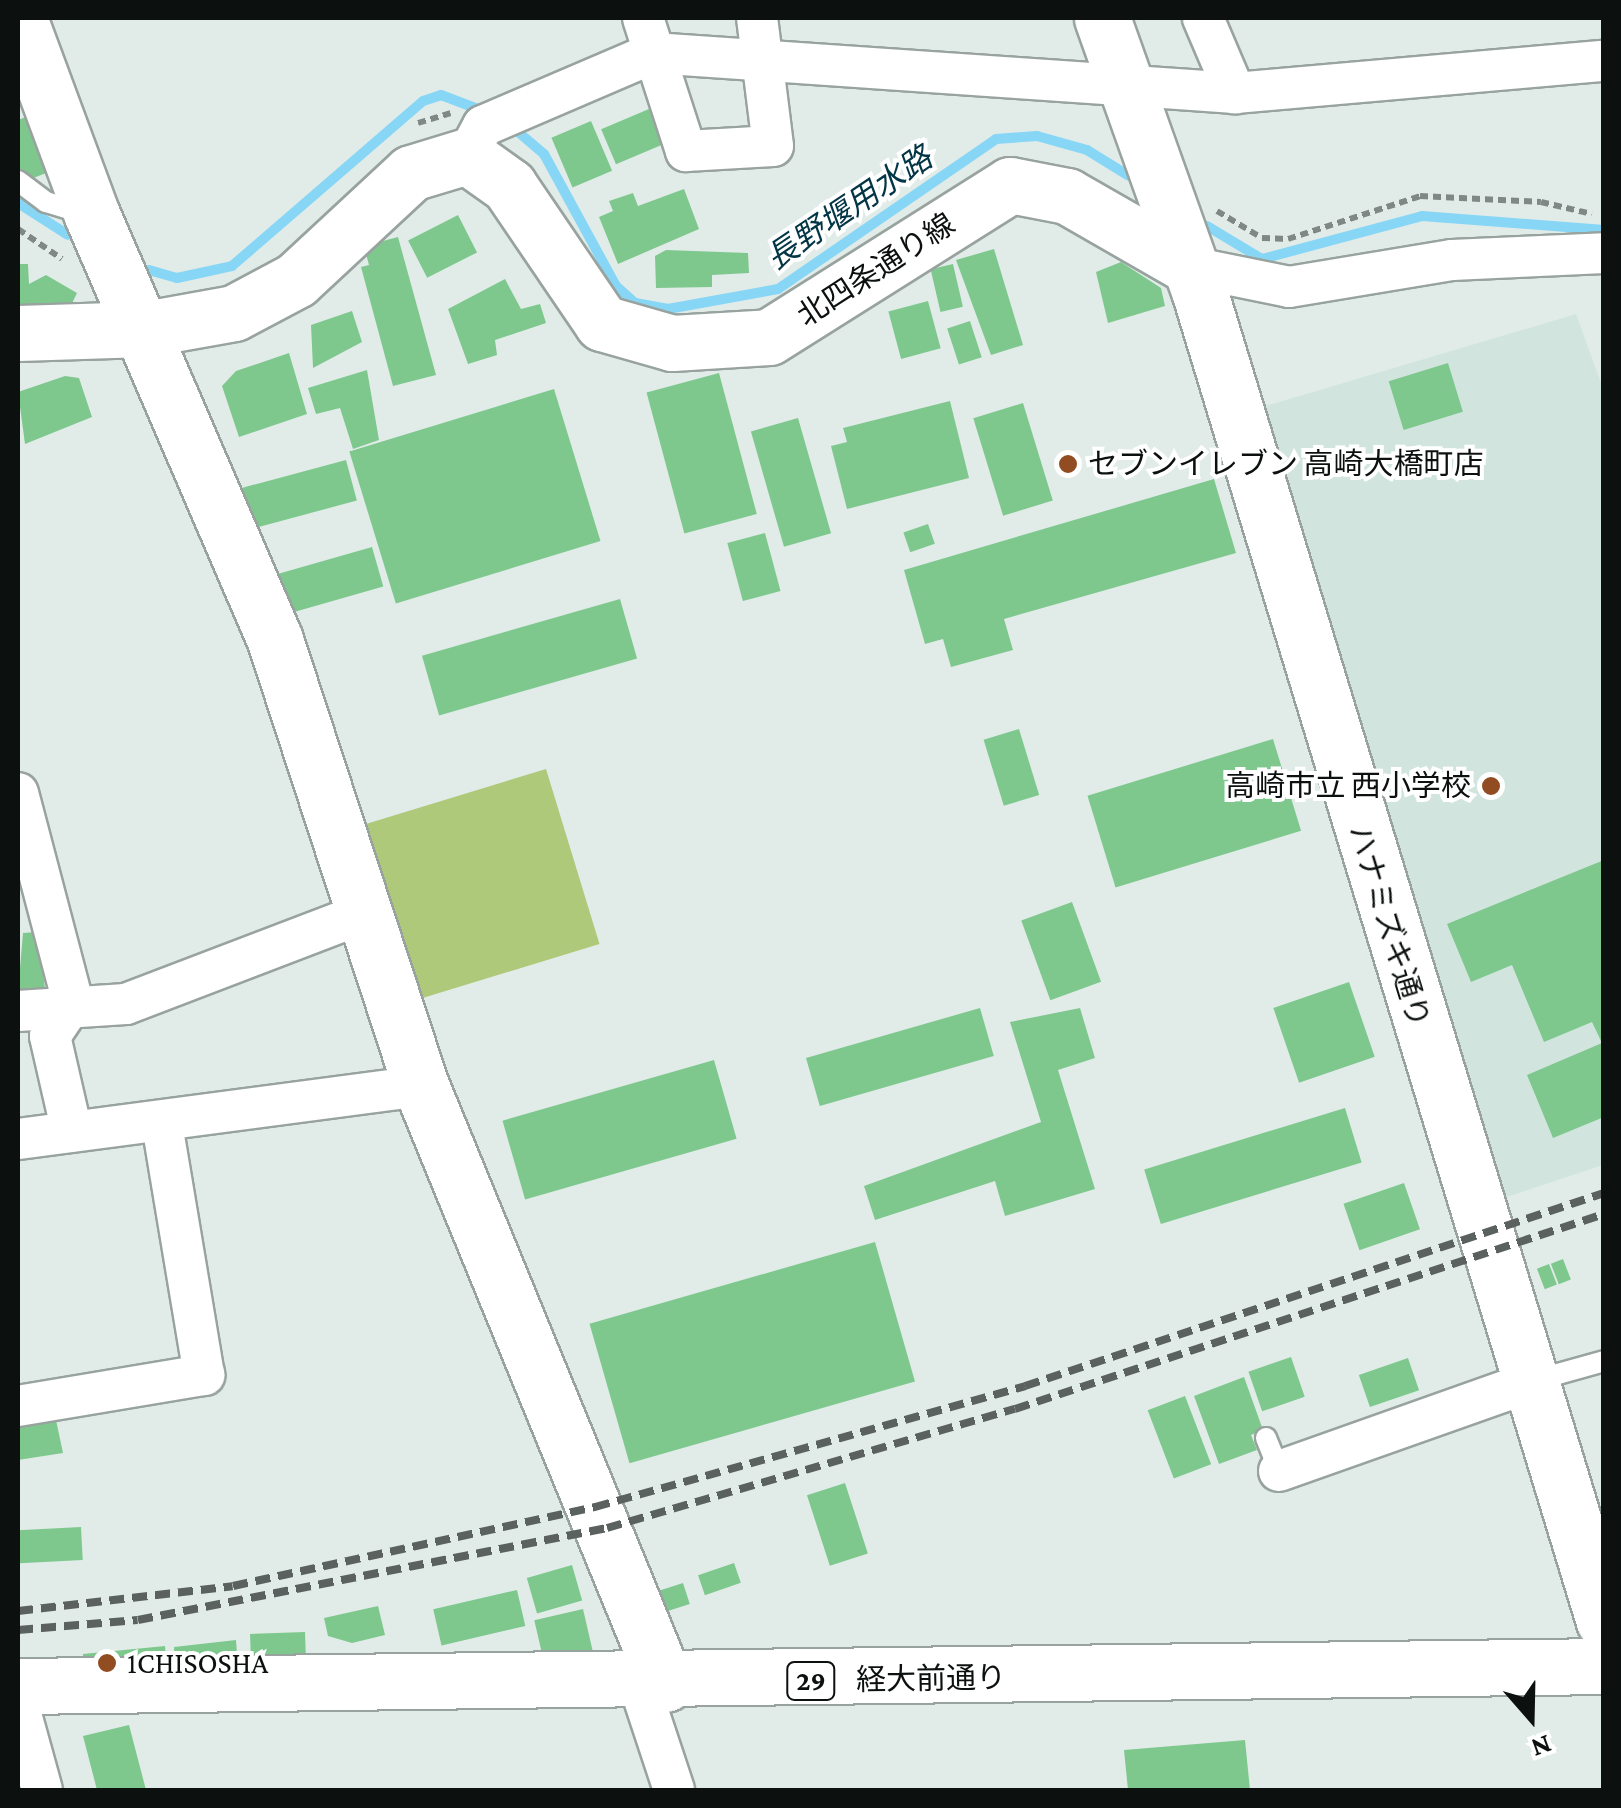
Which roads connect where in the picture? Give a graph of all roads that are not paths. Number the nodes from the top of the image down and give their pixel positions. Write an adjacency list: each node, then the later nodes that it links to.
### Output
1 (19, 18): 13 (street)
2 (758, 18): 6 (street)
3 (1102, 18): 8 (street, ハナミズキ通り)
4 (1203, 18): 9 (street)
5 (650, 35): 6 (street); 6 (street); 10 (street)
6 (764, 59): 8 (street)
7 (1604, 61): 9 (street)
8 (1130, 84): 9 (street); 12 (street, ハナミズキ通り)
9 (1235, 93)
10 (489, 131): 12 (street, 北四条通り線); 15 (street)
11 (18, 181): 13 (lane)
12 (1185, 223): 14 (street); 26 (street, ハナミズキ通り)
13 (97, 249): 15 (street)
14 (1604, 253)
15 (145, 329): 16 (street); 18 (street)
16 (18, 333)
17 (18, 793): 19 (street)
18 (359, 915): 19 (street); 21 (street)
19 (73, 1002): 20 (street); 23 (street)
20 (18, 1012)
21 (421, 1086): 22 (street); 31 (street)
22 (162, 1123): 23 (street); 27 (street)
23 (72, 1132): 24 (street)
24 (18, 1138)
25 (1604, 1361): 26 (lane)
26 (1528, 1383): 28 (street); 29 (street, ハナミズキ通り)
27 (18, 1406)
28 (1273, 1455)
29 (1604, 1621)
30 (1604, 1666): 31 (street, 経大前通り / 29)
31 (653, 1684): 32 (street, 経大前通り / 29); 35 (street)
32 (18, 1686)
33 (18, 1704): 34 (street)
34 (42, 1790)
35 (674, 1790)

